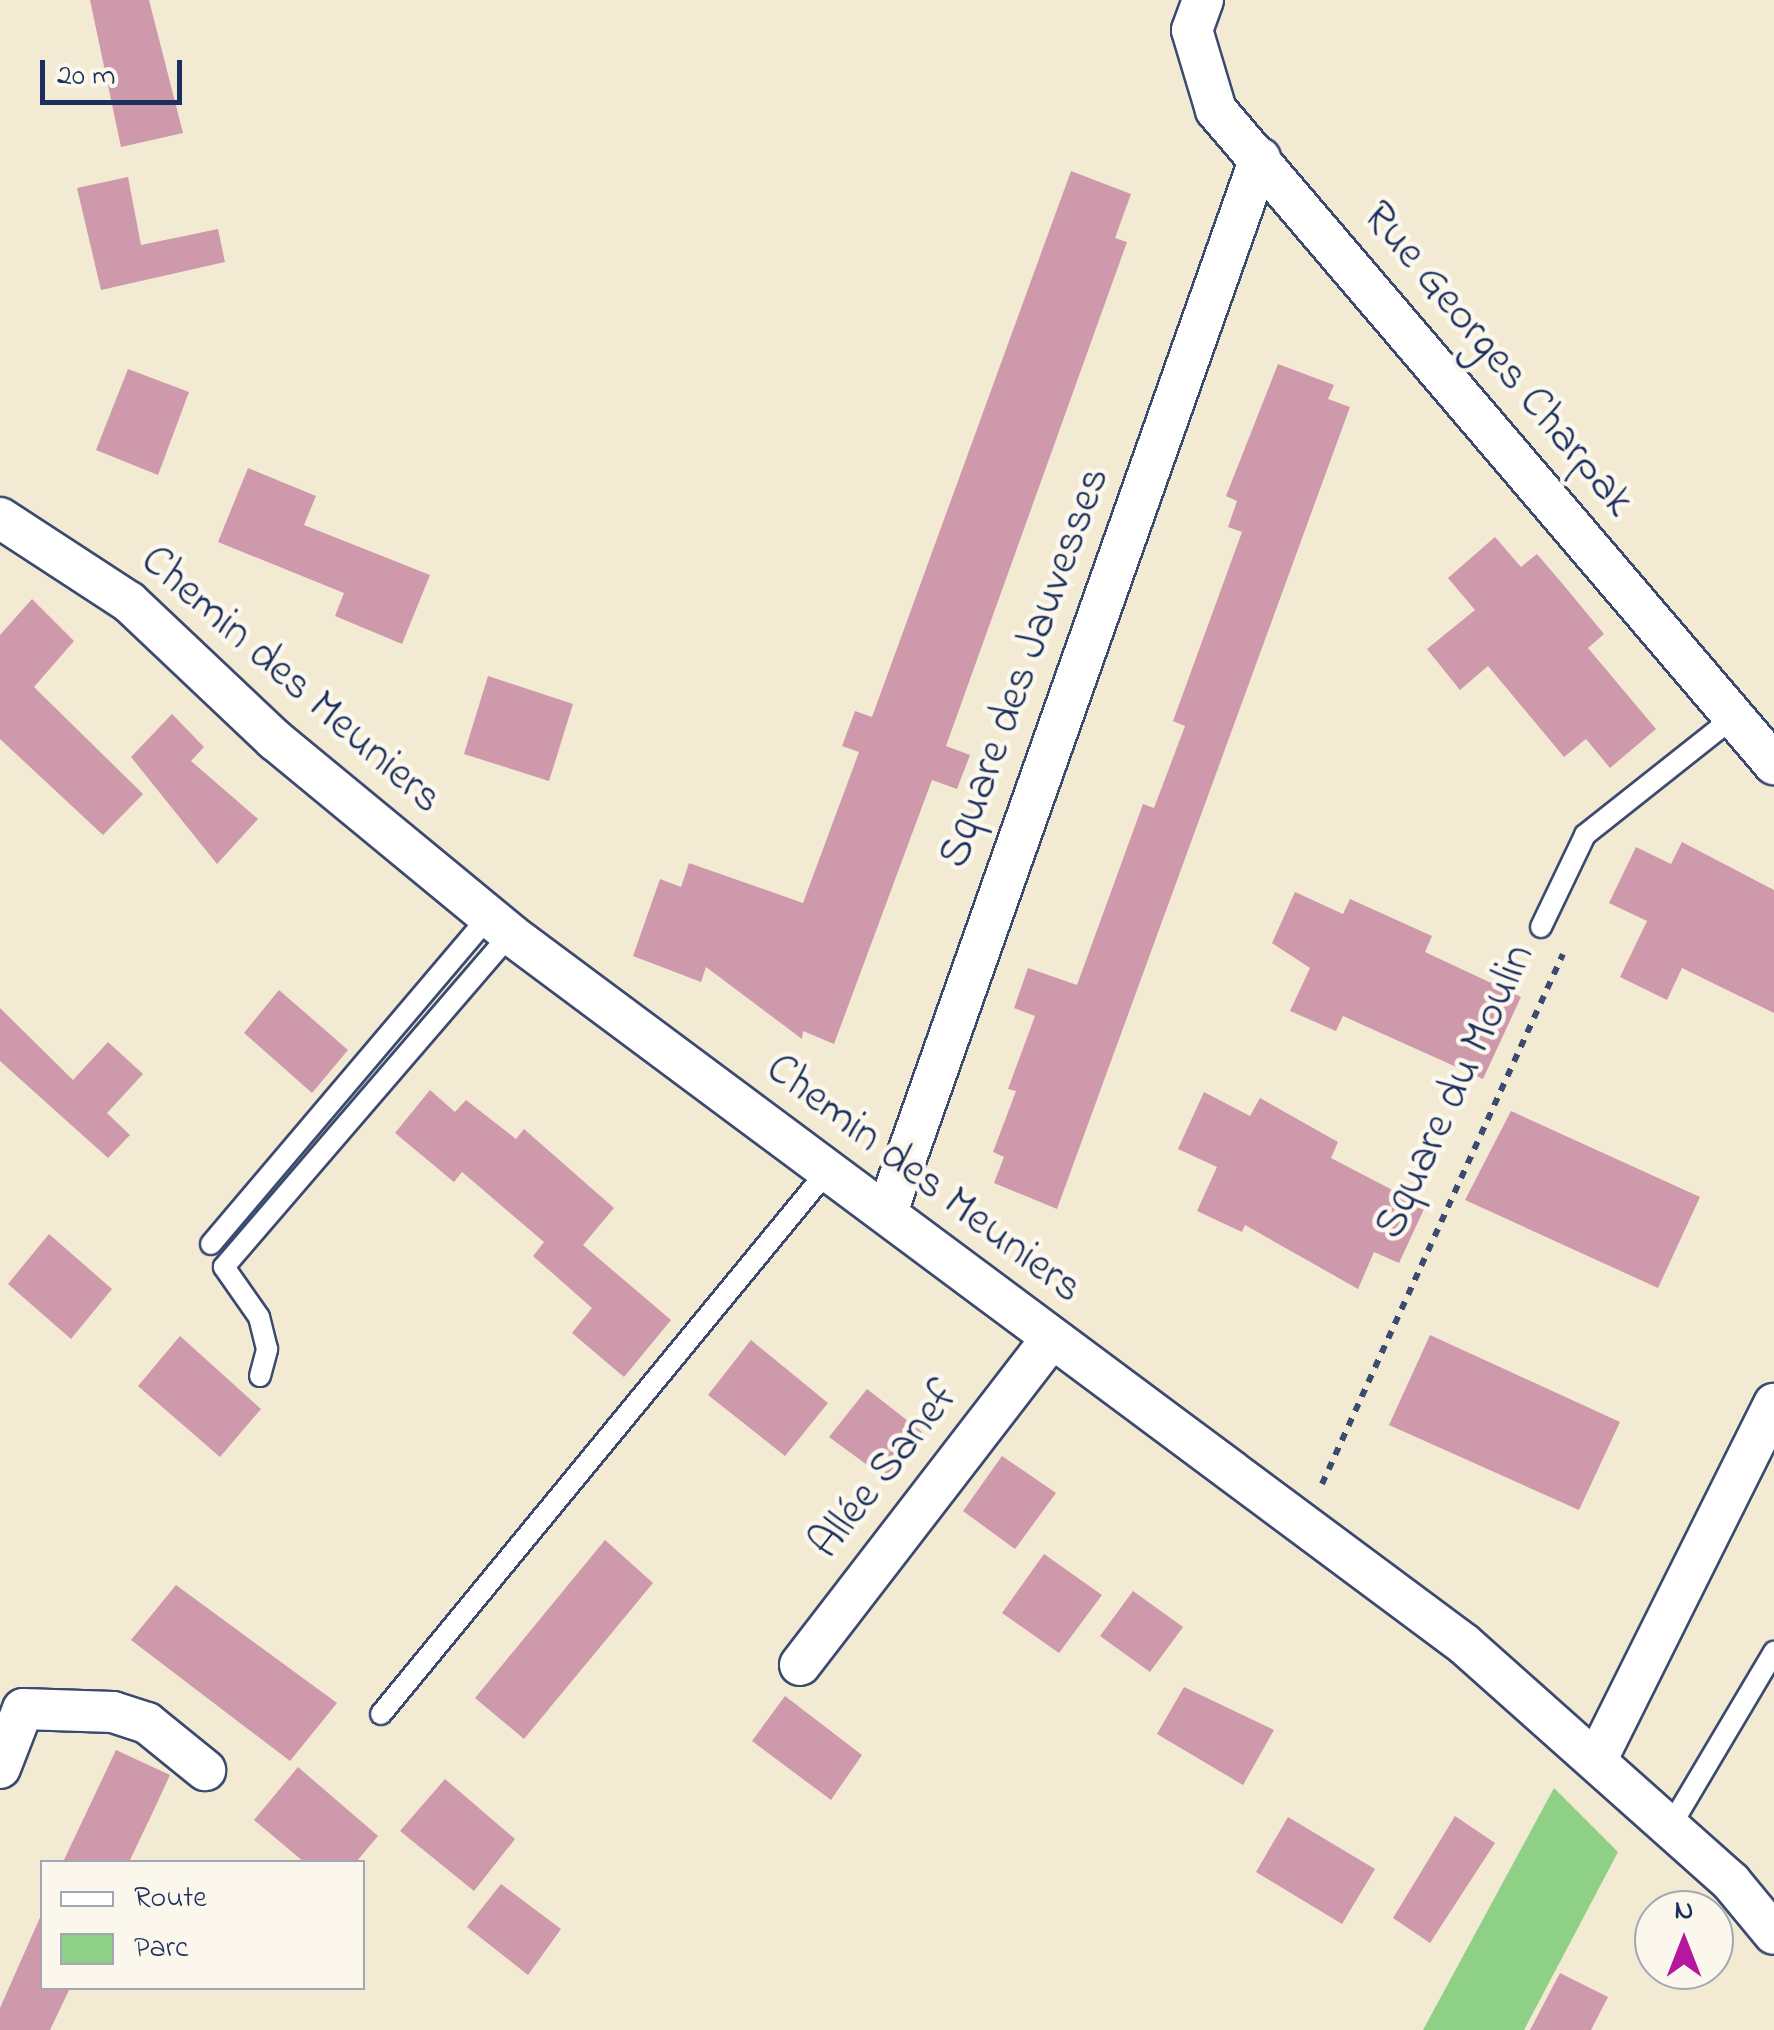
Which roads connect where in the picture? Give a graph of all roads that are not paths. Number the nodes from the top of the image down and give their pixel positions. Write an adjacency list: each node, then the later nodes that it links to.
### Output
1 (1202, 0): 2 (street, Rue Georges Charpak)
2 (1260, 158): 4 (street, Rue Georges Charpak); 9 (street, Square des Jauvesses)
3 (0, 518): 6 (street, Chemin des Meuniers)
4 (1734, 718): 5 (street, Rue Georges Charpak); 7 (lane, Square du Moulin)
5 (1774, 764)
6 (499, 925): 8 (street, Chemin des Meuniers); 10 (lane); 12 (lane)
7 (1541, 927)
8 (829, 1169): 9 (street, Chemin des Meuniers); 17 (lane)
9 (887, 1212): 11 (street, Chemin des Meuniers)
10 (211, 1244)
11 (1051, 1338): 15 (street, Allée Sanef); 18 (street, Chemin des Meuniers)
12 (260, 1376)
13 (1774, 1404): 18 (street)
14 (1774, 1652): 21 (lane)
15 (800, 1665)
16 (12, 1699): 19 (street); 20 (street)
17 (381, 1714)
18 (1597, 1759): 21 (street, Chemin des Meuniers)
19 (0, 1768)
20 (204, 1770)
21 (1670, 1827): 22 (street, Chemin des Meuniers)
22 (1774, 1934)

